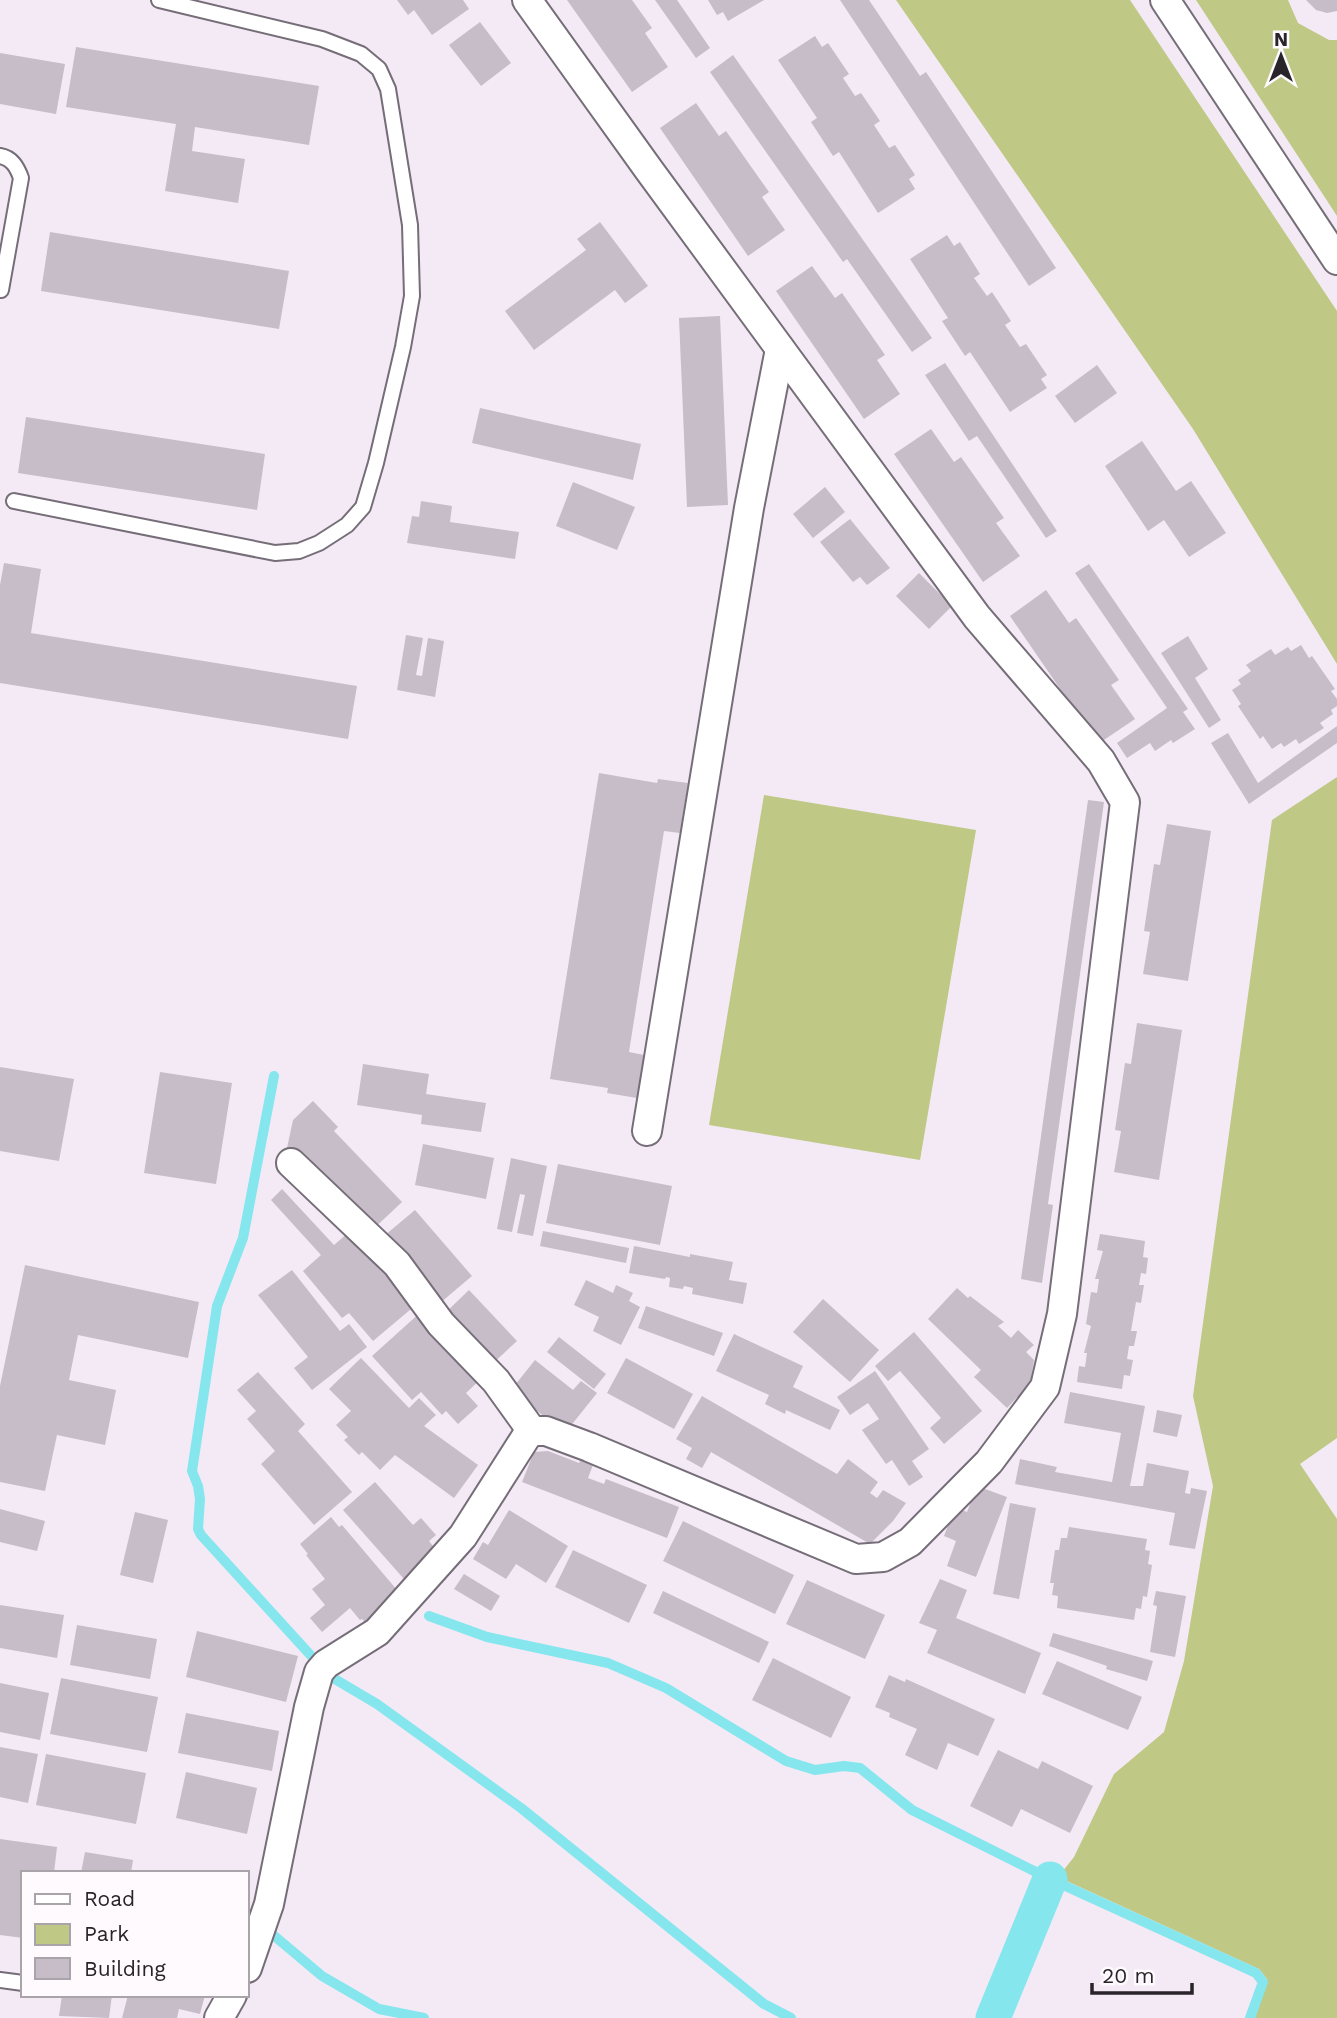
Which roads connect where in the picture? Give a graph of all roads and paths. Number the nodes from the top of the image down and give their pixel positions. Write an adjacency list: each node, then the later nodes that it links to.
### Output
1 (159, 0): 8 (lane)
2 (527, 0): 7 (street)
3 (1165, 0): 5 (street)
4 (0, 156): 6 (lane)
5 (1337, 260)
6 (1, 289)
7 (780, 349): 9 (street); 11 (street)
8 (15, 501)
9 (647, 1130)
10 (291, 1163): 11 (street)
11 (533, 1431): 12 (street)
12 (248, 1965)
13 (0, 1980): 14 (lane)
14 (21, 1983)
15 (231, 1997): 16 (street)
16 (219, 2018)

